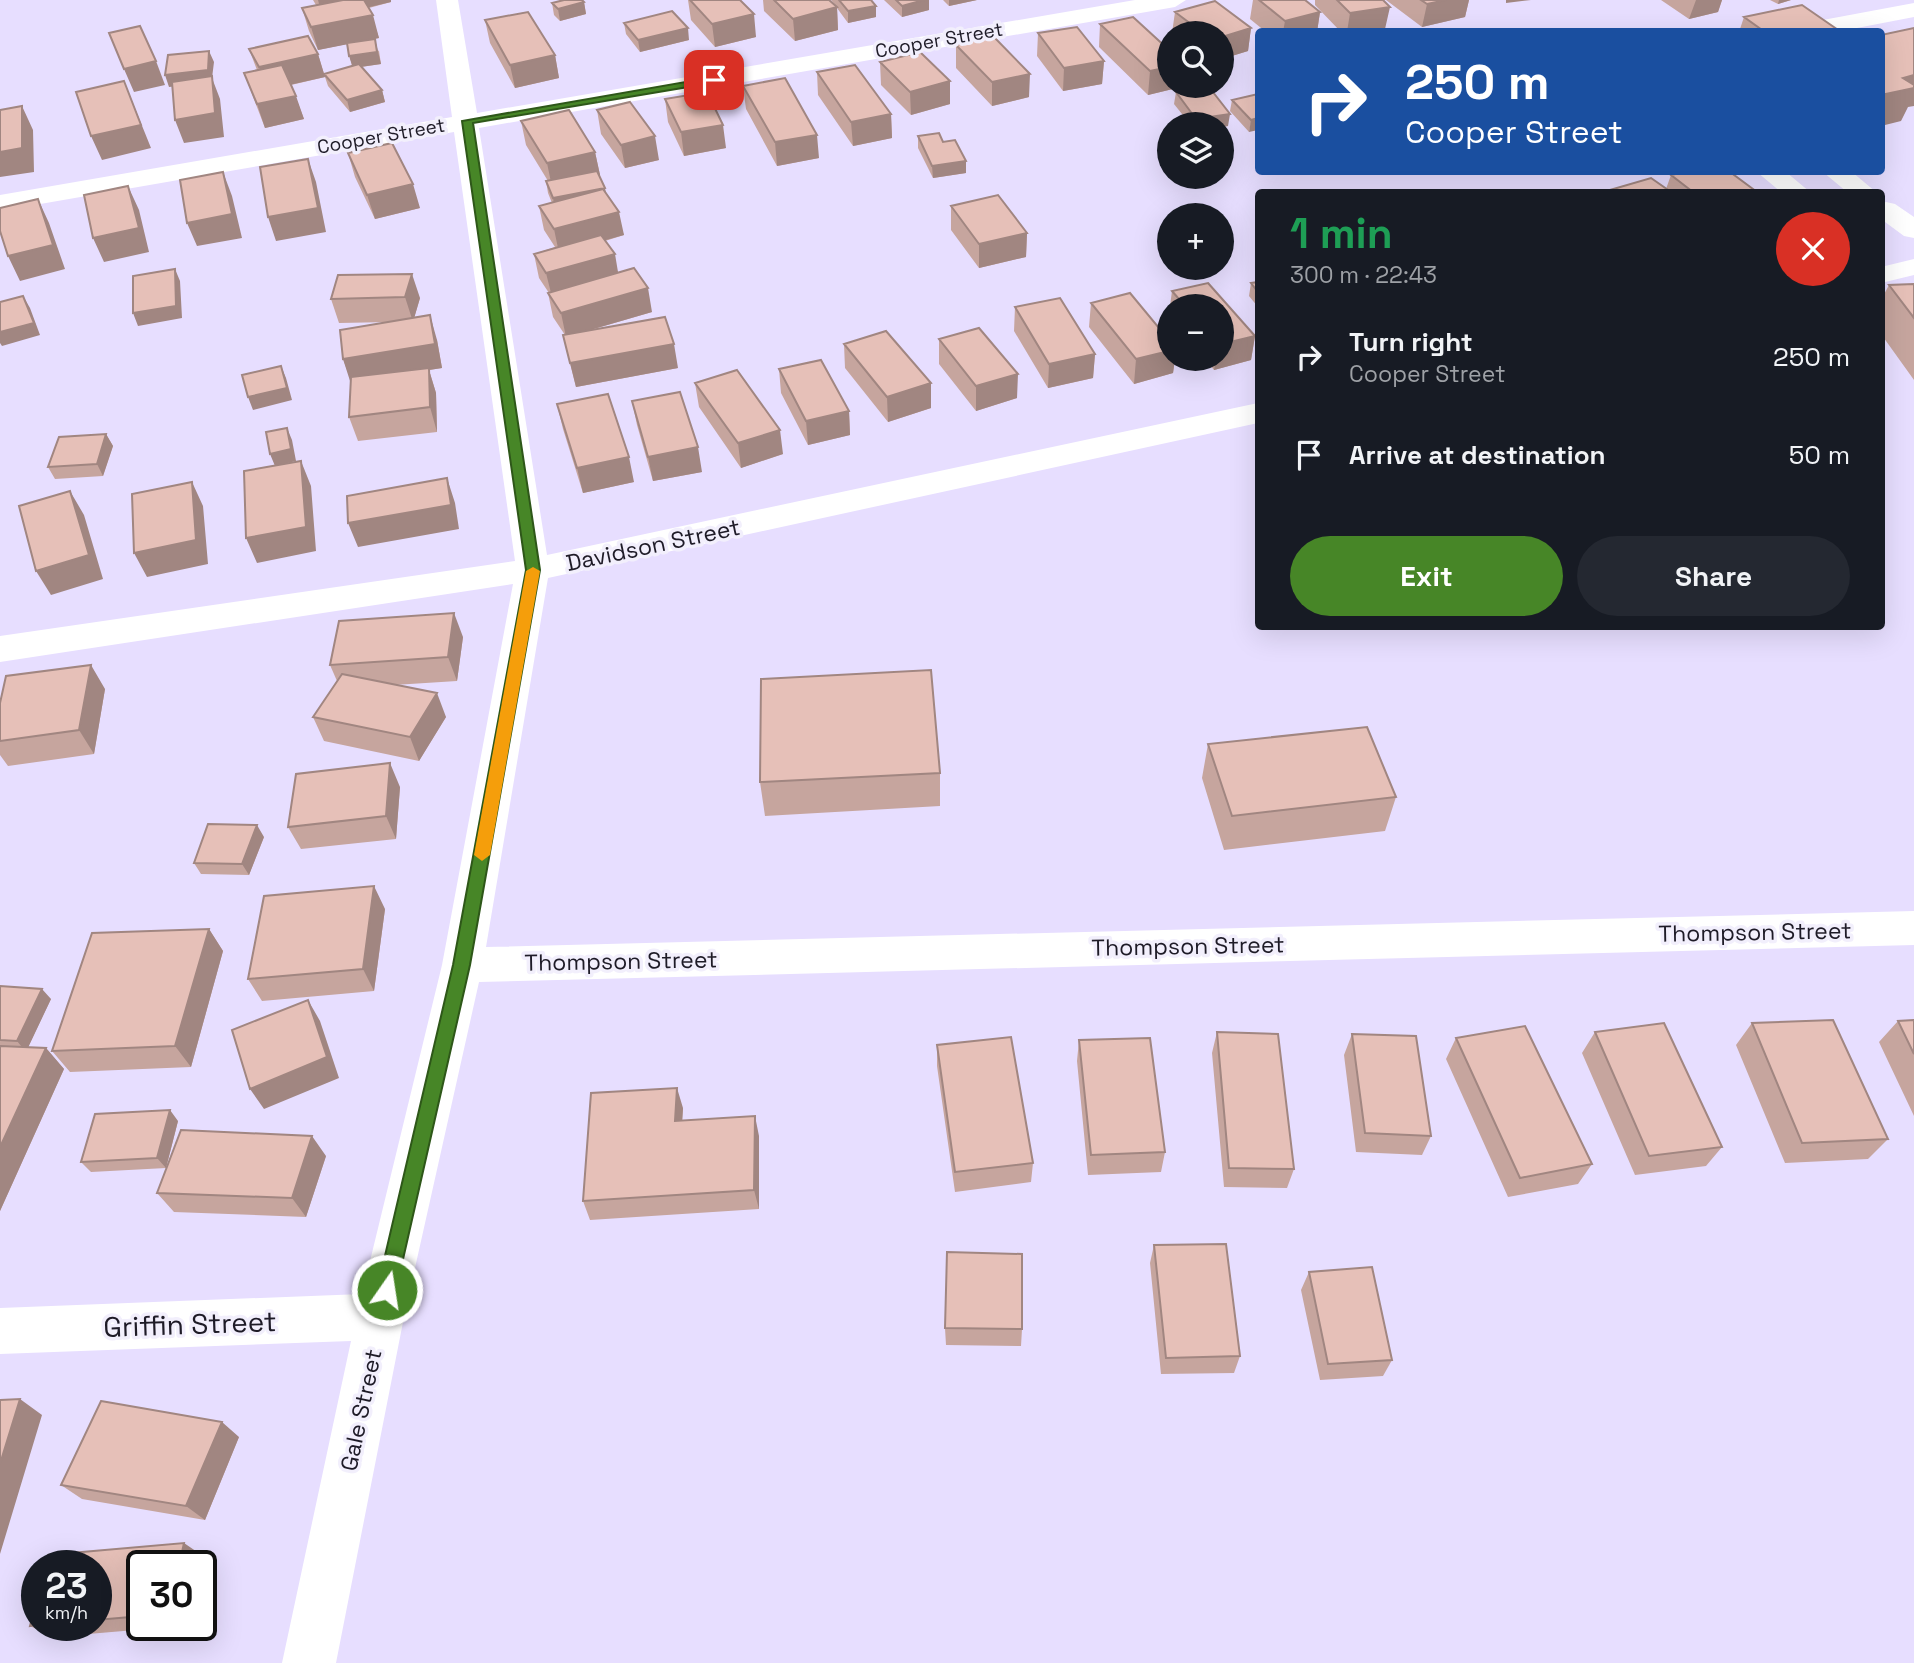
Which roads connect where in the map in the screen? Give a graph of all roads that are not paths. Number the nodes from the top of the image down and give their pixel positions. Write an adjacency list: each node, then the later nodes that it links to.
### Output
1 (447, 0): 5 (street, Gale Street)
2 (1175, 0): 5 (street, Cooper Street)
3 (1914, 10): 4 (street)
4 (1817, 28)
5 (467, 121): 10 (street, Cooper Street); 14 (street, Gale Street)
6 (1774, 175): 8 (street)
7 (1840, 175): 9 (street)
8 (1793, 189)
9 (1859, 189)
10 (0, 203)
11 (1885, 210): 12 (street)
12 (1914, 230)
13 (1255, 414): 14 (street, Davidson Street)
14 (533, 570): 15 (street, Davidson Street); 17 (street, Gale Street)
15 (0, 649)
16 (1914, 928): 17 (street, Thompson Street)
17 (462, 965): 18 (street, Gale Street)
18 (380, 1317): 19 (street, Griffin Street); 20 (street, Gale Street)
19 (0, 1331)
20 (309, 1663)

